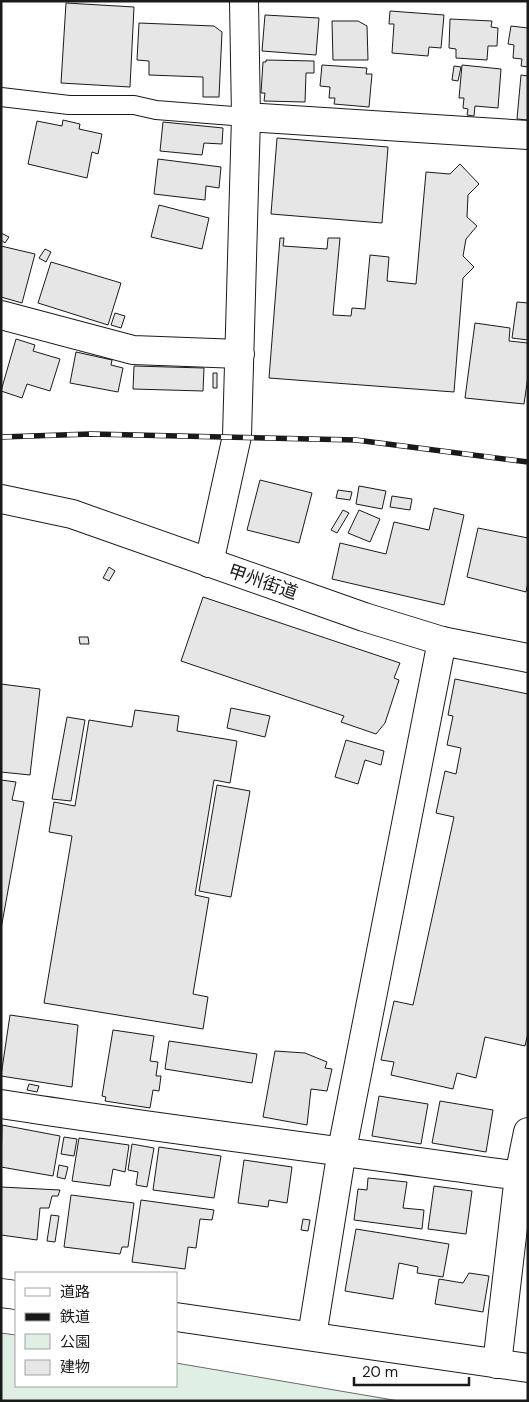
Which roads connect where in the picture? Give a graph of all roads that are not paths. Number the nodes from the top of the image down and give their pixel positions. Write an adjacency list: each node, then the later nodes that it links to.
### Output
1 (244, 1): 3 (main road)
2 (1, 97): 3 (lane)
3 (246, 117): 4 (main road); 6 (main road)
4 (528, 135)
5 (1, 315): 6 (main road)
6 (240, 354): 8 (main road)
7 (1, 499): 8 (main road, 甲州街道)
8 (210, 563): 9 (main road, 甲州街道)
9 (442, 641): 10 (main road, 甲州街道); 13 (main road)
10 (528, 658)
11 (1, 1104): 13 (main road)
12 (528, 1132): 14 (main road)
13 (342, 1150): 14 (main road); 18 (main road)
14 (519, 1176): 19 (main road)
15 (1, 1293): 16 (main road)
16 (15, 1295)
17 (178, 1317): 18 (main road)
18 (312, 1336): 19 (main road)
19 (497, 1364): 20 (main road)
20 (528, 1368)

